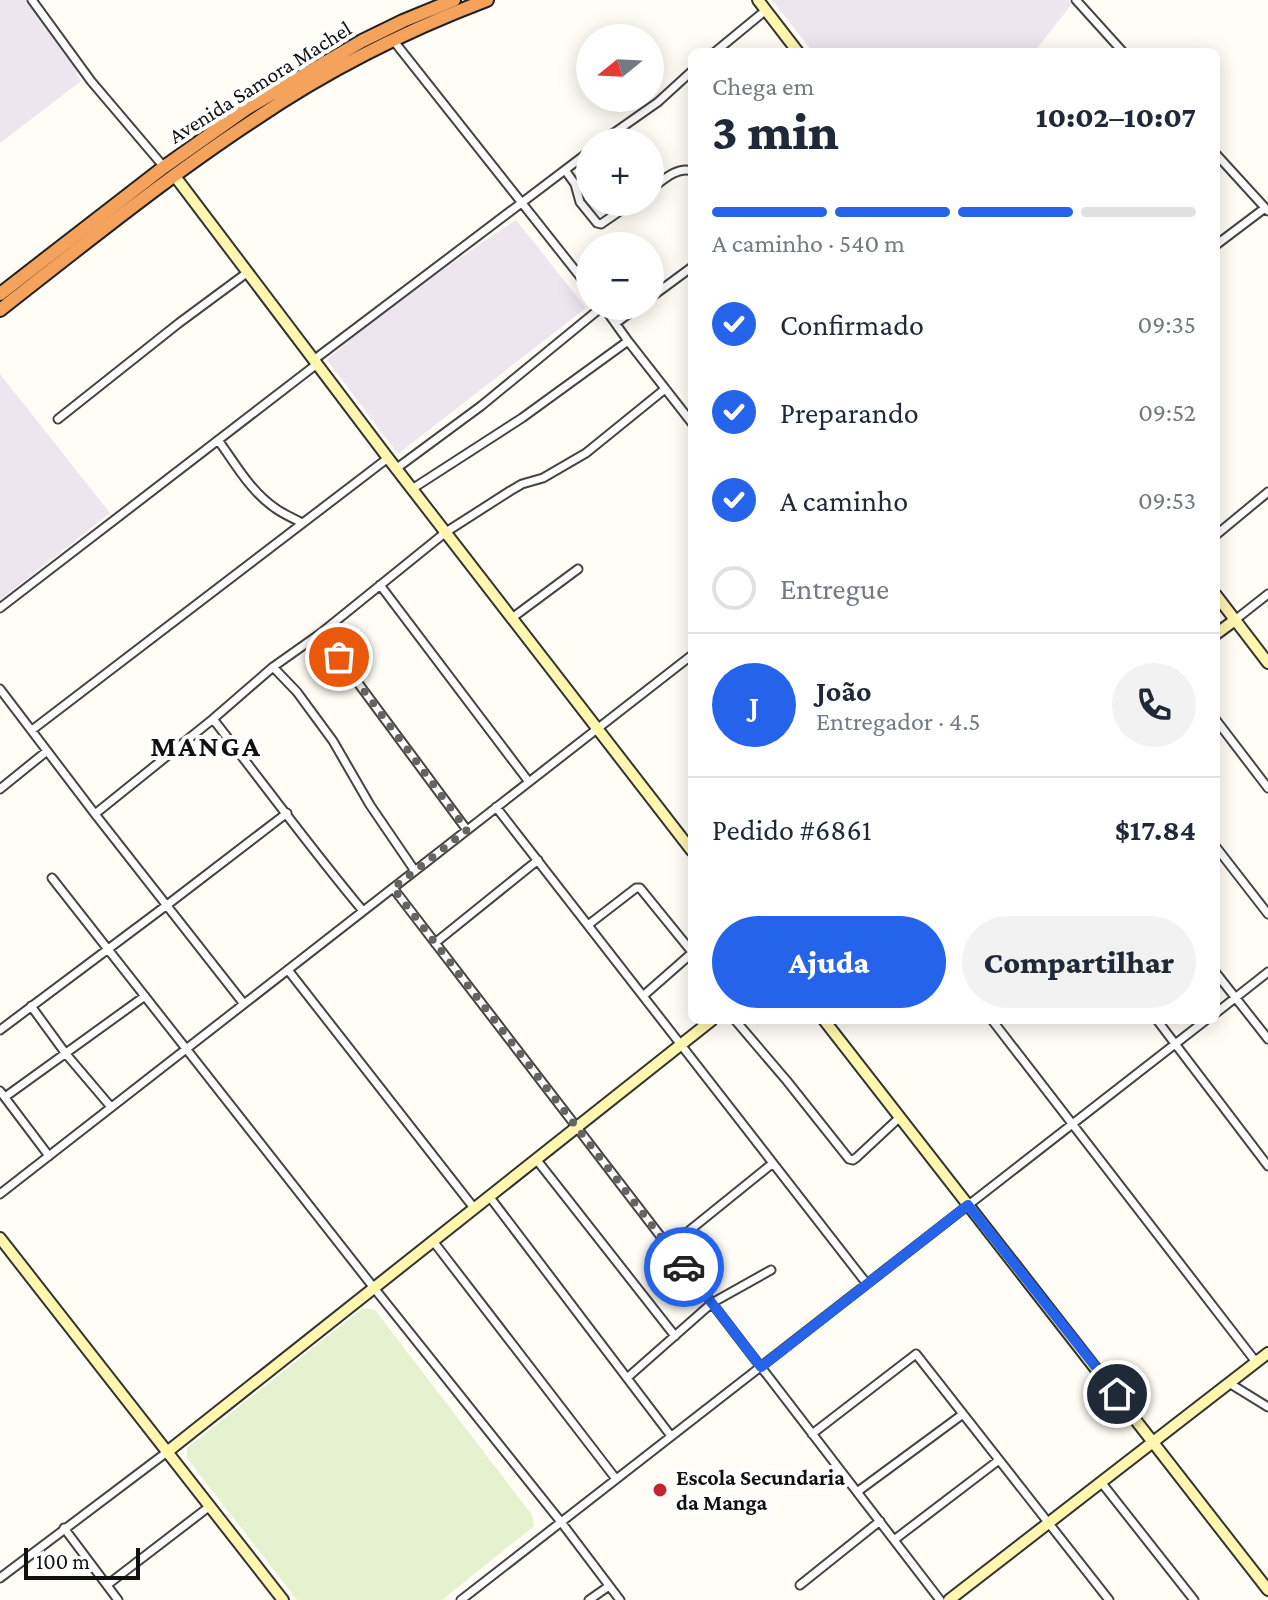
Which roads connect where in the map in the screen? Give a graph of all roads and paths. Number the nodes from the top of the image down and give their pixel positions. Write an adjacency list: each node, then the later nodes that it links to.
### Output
1 (32, 0): 17 (street)
2 (454, 0): 17 (highway, Avenida Samora Machel)
3 (487, 0): 7 (highway)
4 (758, 0): 6 (street)
5 (1076, 0): 10 (street)
6 (766, 10): 8 (street); 9 (street)
7 (393, 40): 17 (highway); 20 (street)
8 (720, 48)
9 (795, 48)
10 (1119, 48)
11 (688, 75): 12 (street)
12 (621, 128)
13 (1220, 158): 21 (street)
14 (576, 162): 16 (street)
15 (688, 169): 18 (street)
16 (565, 170): 19 (street); 20 (street)
17 (169, 171): 27 (street); 29 (highway); 29 (highway, Avenida Samora Machel)
18 (664, 181)
19 (576, 188)
20 (522, 202): 26 (street); 34 (street)
21 (1266, 209): 24 (street)
22 (591, 216): 23 (street)
23 (613, 216)
24 (1220, 242)
25 (688, 270): 28 (street)
26 (576, 271)
27 (248, 272): 34 (street); 37 (street)
28 (664, 288)
29 (8, 293): 30 (highway)
30 (0, 310)
31 (620, 320): 32 (street)
32 (616, 323): 33 (street); 40 (street)
33 (628, 341): 35 (street); 41 (street)
34 (316, 362): 38 (street); 39 (street)
35 (665, 389): 36 (street); 44 (street)
36 (688, 411)
37 (58, 419)
38 (218, 440): 43 (street); 50 (street)
39 (388, 458): 40 (street); 43 (street)
40 (397, 468): 41 (street)
41 (412, 489): 44 (street)
42 (1268, 492): 45 (street)
43 (302, 523): 62 (street)
44 (446, 532): 47 (street); 51 (street)
45 (1220, 532)
46 (578, 569): 51 (street)
47 (380, 585): 54 (street); 64 (street)
48 (1268, 594): 52 (street)
49 (1220, 600): 52 (street)
50 (0, 608)
51 (512, 618): 61 (street)
52 (1235, 620): 53 (street); 56 (street)
53 (1220, 631)
54 (321, 633): 57 (street); 70 (street)
55 (688, 658): 61 (street)
56 (1268, 663)
57 (273, 667): 59 (street); 74 (street)
58 (0, 689): 62 (street)
59 (213, 719): 68 (street); 69 (street)
60 (1220, 725): 65 (street)
61 (597, 729): 64 (street); 71 (street)
62 (32, 730): 63 (street)
63 (47, 751): 66 (street); 69 (street)
64 (529, 782): 67 (street)
65 (1268, 788)
66 (0, 789)
67 (496, 807): 70 (street); 73 (street)
68 (287, 813): 77 (street); 78 (street)
69 (95, 814): 77 (street)
70 (467, 830): 74 (street)
71 (688, 846)
72 (1220, 852): 79 (street)
73 (538, 860): 80 (street); 81 (street)
74 (415, 871): 76 (street)
75 (52, 878): 83 (street)
76 (393, 888): 78 (street); 81 (street)
77 (167, 905): 83 (street); 91 (street)
78 (363, 911): 85 (street)
79 (1268, 914)
80 (588, 925): 82 (street); 89 (street)
81 (435, 943): 110 (street)
82 (688, 947)
83 (108, 949): 88 (street); 92 (street)
84 (688, 956): 89 (street)
85 (288, 970): 91 (street); 118 (street)
86 (1268, 972): 90 (street)
87 (1220, 978): 90 (street)
88 (145, 996): 104 (street); 105 (street)
89 (643, 996): 102 (street)
90 (1235, 998): 93 (street); 101 (street)
91 (244, 1004): 104 (street)
92 (31, 1006): 100 (street); 105 (street)
93 (1220, 1010)
94 (707, 1024): 102 (street)
95 (738, 1024): 108 (street)
96 (827, 1024): 108 (street)
97 (995, 1024): 109 (street)
98 (1160, 1024): 103 (street)
99 (1201, 1024): 103 (street)
100 (0, 1030)
101 (1268, 1039)
102 (681, 1044): 110 (street); 113 (street)
103 (1176, 1044): 109 (street); 114 (street)
104 (187, 1049): 107 (street); 124 (street)
105 (66, 1054): 106 (street); 107 (street)
106 (2, 1094): 111 (street)
107 (111, 1107): 111 (street)
108 (900, 1117): 117 (street)
109 (1072, 1124): 117 (street); 128 (street)
110 (576, 1127): 112 (street); 121 (street)
111 (49, 1156): 115 (street)
112 (536, 1159): 116 (street); 126 (street)
113 (773, 1163): 121 (street); 123 (street)
114 (1268, 1166)
115 (0, 1194)
116 (489, 1196): 118 (street); 130 (street)
117 (968, 1205): 123 (street); 136 (street)
118 (474, 1208): 120 (street)
119 (0, 1238): 137 (street)
120 (433, 1241): 124 (street); 139 (street)
121 (669, 1247): 125 (street)
122 (771, 1270): 125 (street)
123 (867, 1284): 129 (street)
124 (374, 1288): 137 (street); 144 (street)
125 (712, 1303): 126 (street); 129 (street)
126 (675, 1336): 130 (street)
127 (1268, 1353): 128 (street)
128 (1256, 1362): 131 (street)
129 (761, 1367): 134 (street); 135 (street)
130 (627, 1378): 135 (street)
131 (1229, 1383): 132 (street); 136 (street)
132 (1268, 1407)
133 (963, 1414): 134 (street); 138 (street); 141 (street)
134 (812, 1434): 141 (street)
135 (671, 1436): 139 (street)
136 (1154, 1441): 140 (street); 152 (street)
137 (167, 1452): 142 (street); 146 (street)
138 (999, 1460): 145 (street); 147 (street)
139 (616, 1479): 144 (street)
140 (1101, 1482): 145 (street); 161 (street)
141 (857, 1492): 143 (street)
142 (210, 1506): 149 (street); 154 (street)
143 (880, 1521): 147 (street); 150 (street)
144 (561, 1522): 151 (street); 155 (street)
145 (1049, 1523): 159 (street); 160 (street)
146 (64, 1528): 148 (street); 149 (street)
147 (894, 1540): 158 (street)
148 (0, 1578)
149 (107, 1585): 153 (street)
150 (800, 1585)
151 (609, 1586): 156 (street); 157 (street)
152 (1268, 1590)
153 (118, 1600)
154 (283, 1600)
155 (461, 1600)
156 (589, 1600)
157 (620, 1600)
158 (940, 1600)
159 (949, 1600)
160 (1109, 1600)
161 (1194, 1600)

